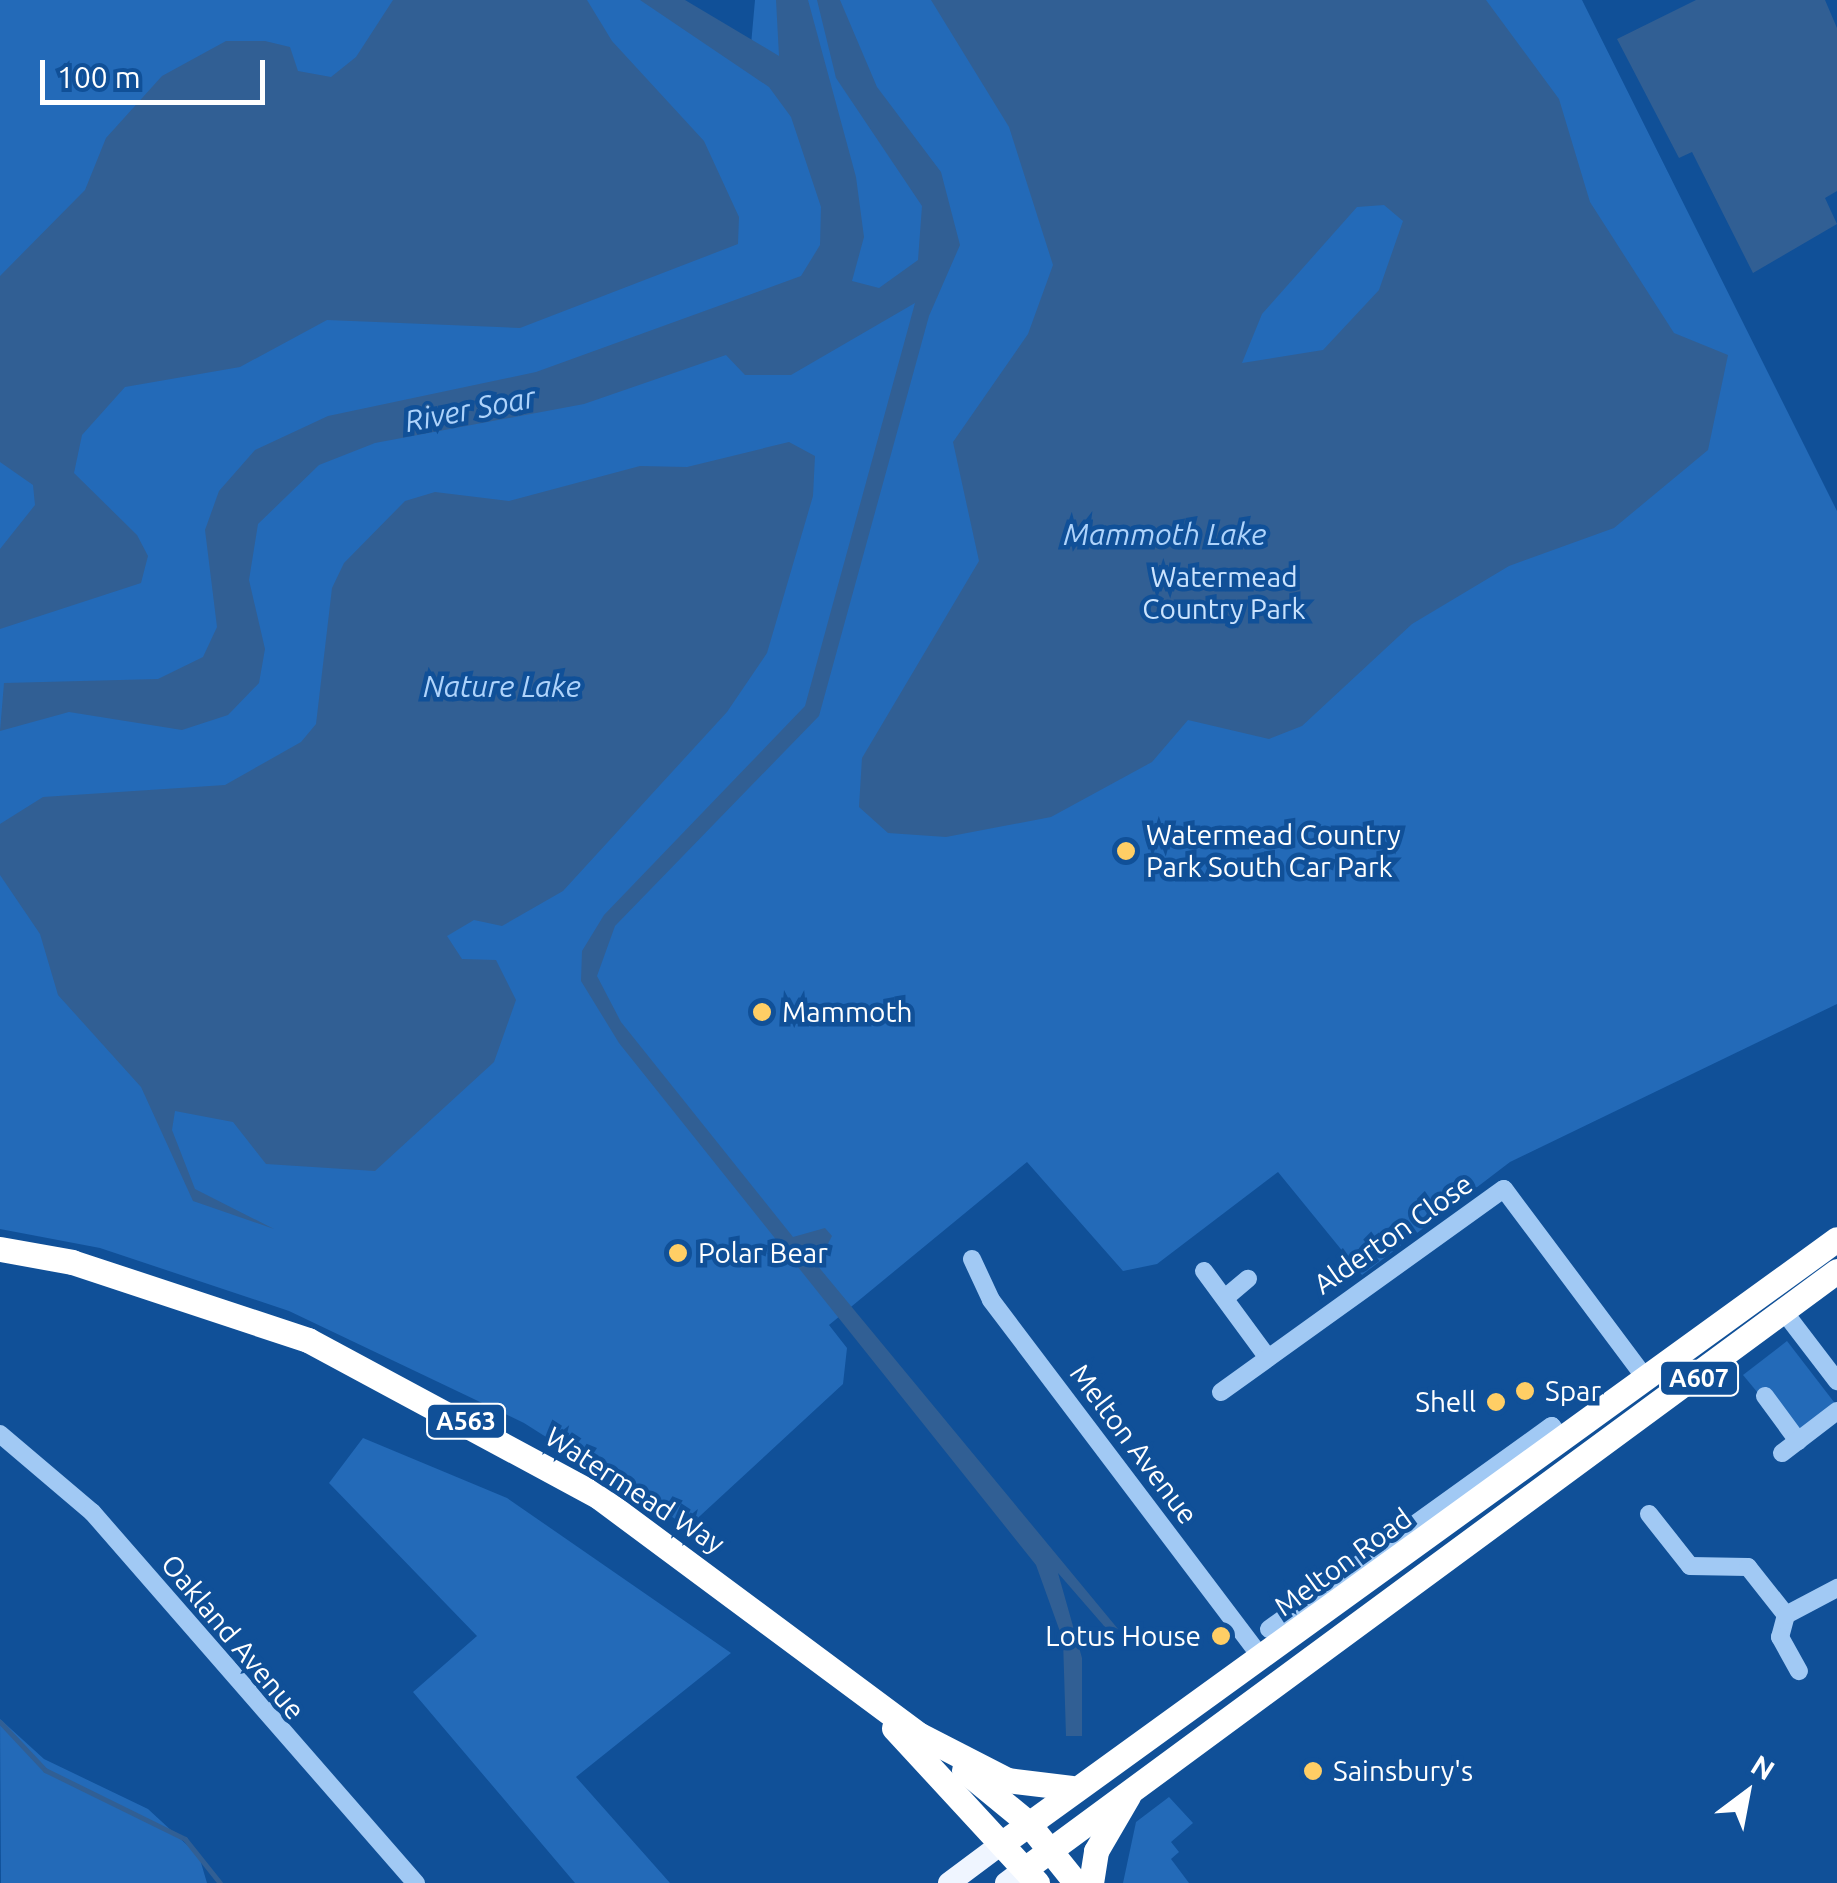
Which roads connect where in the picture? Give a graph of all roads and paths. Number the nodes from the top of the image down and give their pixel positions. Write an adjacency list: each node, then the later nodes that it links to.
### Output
1 (1837, 1239): 8 (highway, Melton Road / A607)
2 (0, 1249): 31 (highway, Watermead Way / A563)
3 (1837, 1256): 8 (highway, Melton Road)
4 (972, 1259): 29 (street, Melton Avenue)
5 (1204, 1270): 9 (street)
6 (1837, 1271): 10 (highway, Melton Road / A607)
7 (1248, 1280): 9 (street)
8 (1770, 1286): 12 (highway, Melton Road / A607)
9 (1226, 1298): 11 (street)
10 (1786, 1313): 13 (street); 20 (highway, Melton Road / A607)
11 (1268, 1358): 12 (street, Alderton Close); 14 (street, Alderton Close)
12 (1646, 1378): 21 (highway, Melton Road / A607)
13 (1837, 1381)
14 (1222, 1392)
15 (1764, 1396): 18 (street)
16 (1837, 1411): 18 (street)
17 (0, 1434): 39 (street, Oakland Avenue)
18 (1798, 1441): 19 (street)
19 (1782, 1453)
20 (1558, 1482): 22 (highway); 24 (highway, Melton Road / A607)
21 (1488, 1483): 22 (highway, Melton Road / A607); 26 (street)
22 (1468, 1508): 24 (highway, Melton Road / A607)
23 (1660, 1521): 27 (street)
24 (1394, 1587): 26 (highway, Melton Road); 33 (highway, Melton Road / A607)
25 (1837, 1588): 27 (street)
26 (1314, 1609): 28 (street); 29 (highway, Melton Road)
27 (1786, 1615): 30 (street)
28 (1270, 1629)
29 (1262, 1657): 34 (highway, Melton Road)
30 (1798, 1671)
31 (874, 1706): 32 (highway, Watermead Way / A563); 36 (highway, Watermead Way / A563)
32 (920, 1735): 34 (highway, Watermead Way / A563); 35 (highway, Watermead Way / A563)
33 (1134, 1787): 37 (highway, Melton Road / A607); 42 (highway, Melton Road / A607)
34 (1072, 1788): 35 (highway, Melton Road)
35 (1027, 1822): 36 (highway, Melton Road); 37 (highway, Watermead Way / A563)
36 (1004, 1842): 38 (highway, Watermead Way / A563); 40 (main road, Melton Road)
37 (1049, 1848): 38 (highway, Melton Road / A607); 41 (highway, Watermead Way)
38 (1023, 1878)
39 (416, 1883)
40 (948, 1883)
41 (1076, 1883)
42 (1091, 1883)

